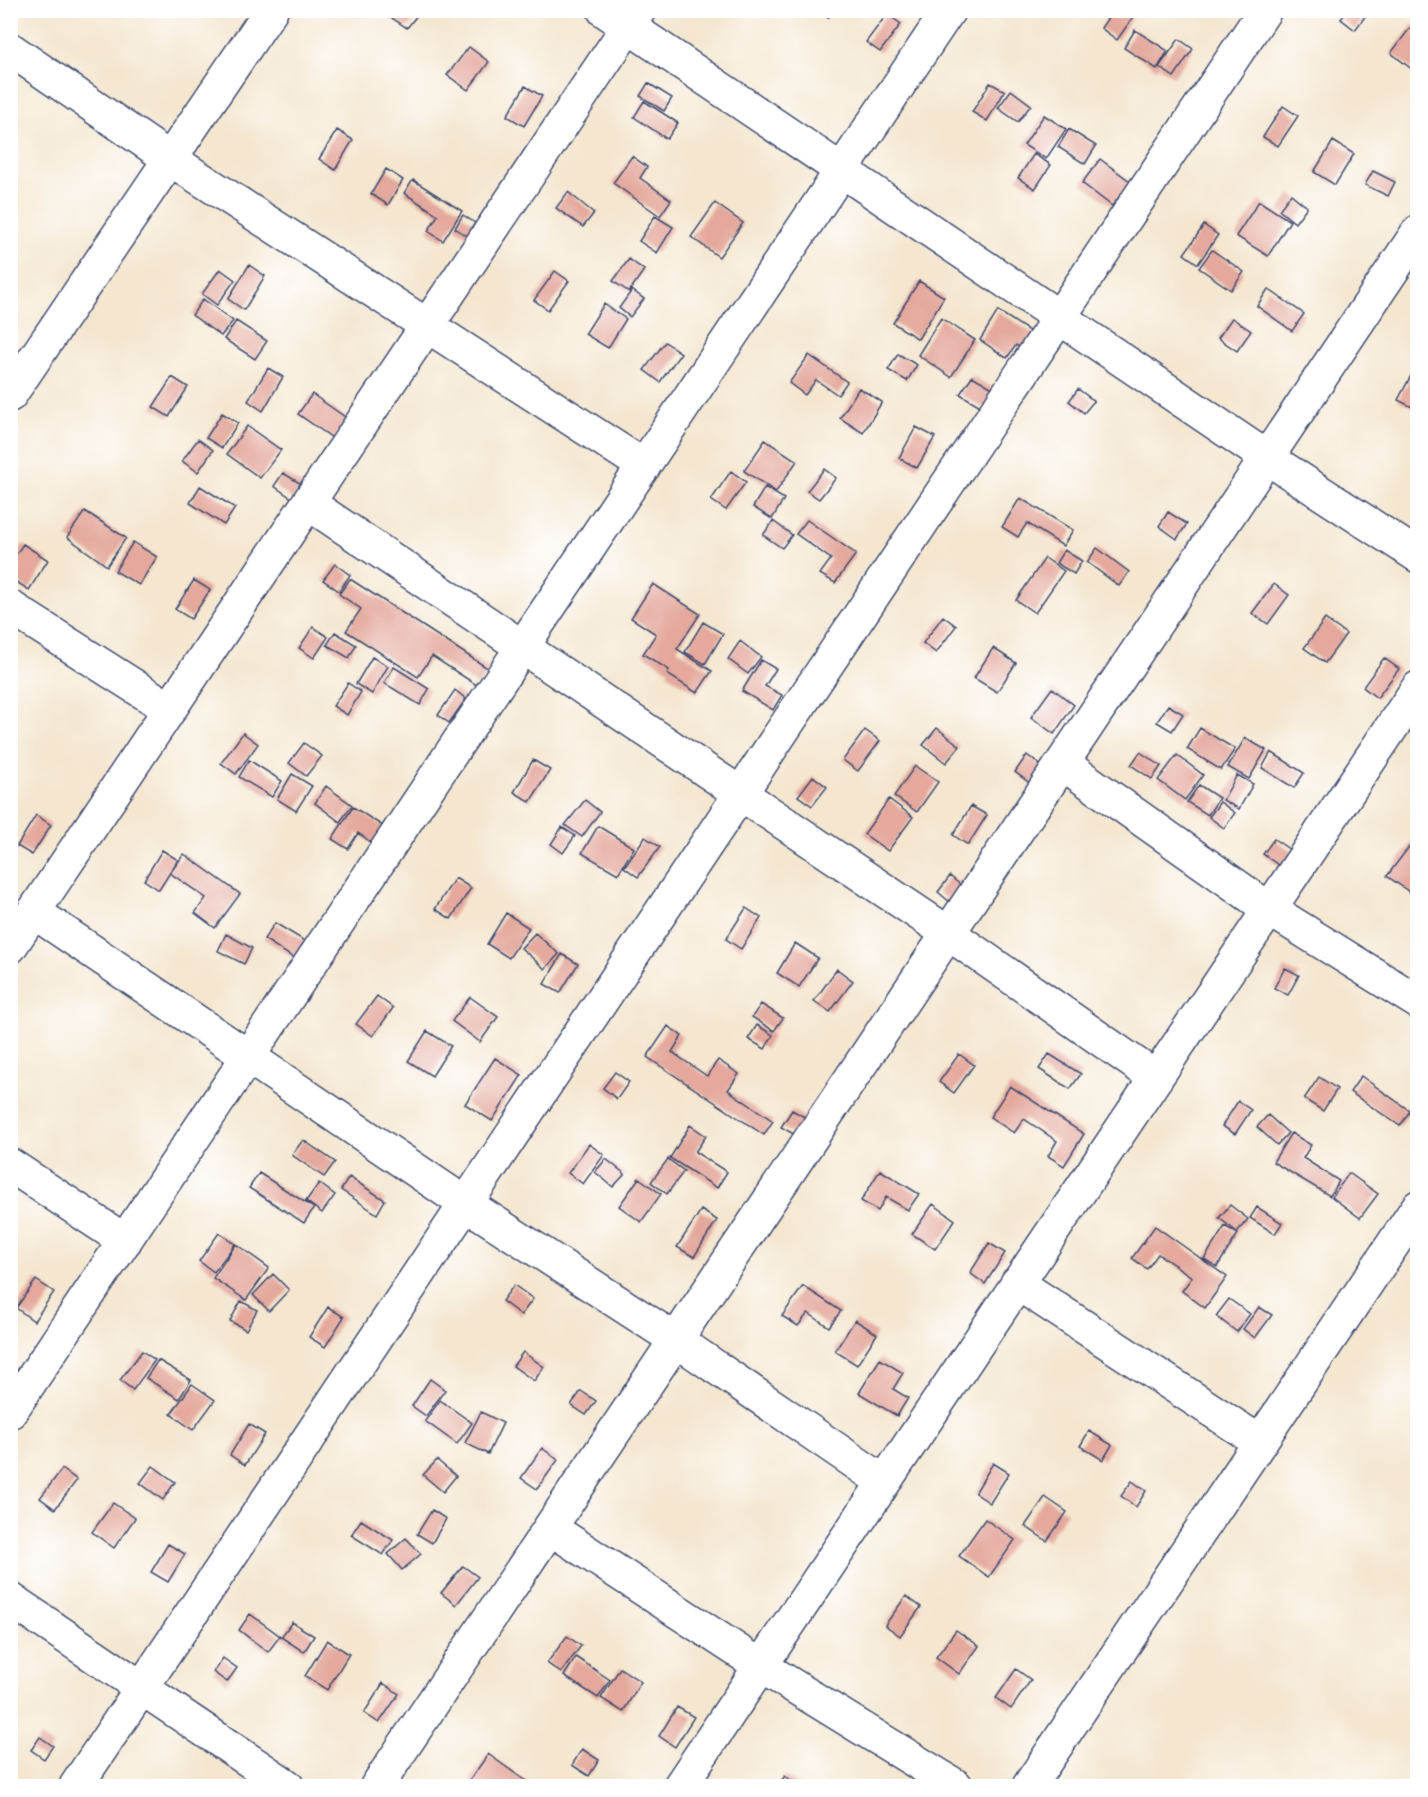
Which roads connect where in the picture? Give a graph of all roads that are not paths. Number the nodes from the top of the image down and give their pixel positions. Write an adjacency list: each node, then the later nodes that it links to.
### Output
1 (271, 10): 6 (street)
2 (950, 10): 7 (street)
3 (1265, 10): 9 (street)
4 (624, 16): 7 (street); 10 (street)
5 (10, 49): 6 (street)
6 (170, 159): 10 (street); 11 (street)
7 (842, 171): 9 (street); 13 (street)
8 (1418, 232): 12 (street)
9 (1059, 318): 12 (street); 21 (street)
10 (427, 326): 13 (street); 14 (street)
11 (10, 395)
12 (1266, 458): 15 (street); 20 (street)
13 (644, 466): 17 (street)
14 (308, 503): 17 (street); 19 (street)
15 (1418, 556)
16 (10, 607): 19 (street)
17 (523, 647): 21 (street); 27 (street)
18 (1418, 688): 22 (street)
19 (170, 709): 23 (street)
20 (1062, 763): 22 (street); 24 (street)
21 (741, 793): 24 (street); 30 (street)
22 (1269, 909): 26 (street); 28 (street)
23 (34, 912): 25 (street); 27 (street)
24 (948, 933): 28 (street); 34 (street)
25 (10, 947)
26 (1418, 1002)
27 (248, 1057): 30 (street); 32 (street)
28 (1156, 1078): 33 (street)
29 (10, 1165): 32 (street)
30 (466, 1204): 34 (street); 41 (street)
31 (1418, 1207): 36 (street)
32 (125, 1241): 35 (street)
33 (1017, 1283): 36 (street); 37 (street)
34 (676, 1340): 37 (street); 38 (street)
35 (10, 1412)
36 (1260, 1442): 47 (street)
37 (885, 1482): 40 (street)
38 (550, 1528): 40 (street); 44 (street)
39 (10, 1599): 41 (street)
40 (761, 1665): 45 (street); 46 (street)
41 (142, 1688): 42 (street); 43 (street)
42 (76, 1786)
43 (287, 1786)
44 (377, 1786)
45 (680, 1786)
46 (956, 1786)
47 (1029, 1786)

